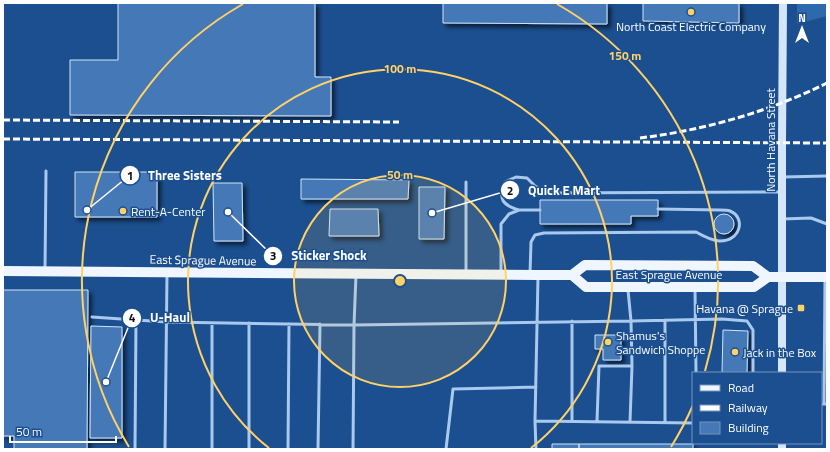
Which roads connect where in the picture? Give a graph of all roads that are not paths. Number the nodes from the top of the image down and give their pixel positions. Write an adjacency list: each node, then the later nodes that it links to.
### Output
1 (783, 3): 4 (street, North Havana Street)
2 (46, 171): 13 (lane)
3 (827, 176): 4 (lane)
4 (782, 177): 6 (street, North Havana Street)
5 (466, 182): 16 (lane)
6 (782, 192): 8 (lane); 10 (street, North Havana Street)
7 (658, 209): 19 (lane)
8 (519, 210): 9 (lane); 17 (lane)
9 (540, 210)
10 (782, 219): 11 (lane); 21 (street, North Havana Street)
11 (827, 224)
12 (3, 271): 13 (main road, East Sprague Avenue)
13 (44, 271): 14 (main road, East Sprague Avenue)
14 (167, 272): 15 (main road, East Sprague Avenue); 32 (lane)
15 (356, 274): 16 (main road, East Sprague Avenue); 38 (lane)
16 (466, 275): 17 (main road, East Sprague Avenue)
17 (501, 275): 19 (main road, East Sprague Avenue)
18 (572, 275): 19 (main road, East Sprague Avenue); 20 (main road, East Sprague Avenue); 23 (main road, East Sprague Avenue)
19 (534, 276): 28 (lane)
20 (768, 277): 21 (main road); 24 (main road, East Sprague Avenue)
21 (782, 277): 22 (main road); 42 (street, North Havana Street)
22 (826, 277): 37 (lane)
23 (628, 288): 24 (main road, East Sprague Avenue); 30 (lane)
24 (695, 288): 31 (lane)
25 (92, 317): 26 (lane)
26 (136, 320): 32 (lane); 51 (lane)
27 (665, 320): 30 (lane); 31 (lane); 49 (lane)
28 (538, 321): 29 (lane); 38 (lane); 43 (lane)
29 (572, 321): 30 (lane); 46 (lane)
30 (631, 321): 39 (lane)
31 (695, 321): 40 (lane); 41 (lane)
32 (167, 322): 33 (lane); 52 (lane)
33 (212, 323): 34 (lane); 53 (lane)
34 (249, 323): 35 (lane); 54 (lane)
35 (289, 324): 36 (lane); 55 (lane)
36 (320, 324): 38 (lane); 56 (lane)
37 (826, 324): 44 (lane)
38 (354, 325): 57 (lane)
39 (632, 366): 47 (lane); 48 (lane)
40 (696, 372)
41 (753, 372)
42 (782, 372)
43 (536, 387): 45 (lane); 58 (lane)
44 (824, 404)
45 (535, 421): 46 (lane); 59 (lane)
46 (572, 421): 47 (lane)
47 (597, 421): 48 (lane)
48 (630, 422): 49 (lane)
49 (666, 422): 50 (lane)
50 (692, 422)
51 (135, 449)
52 (165, 449)
53 (212, 449)
54 (249, 449)
55 (288, 449)
56 (318, 449)
57 (353, 449)
58 (446, 449)
59 (536, 449)

